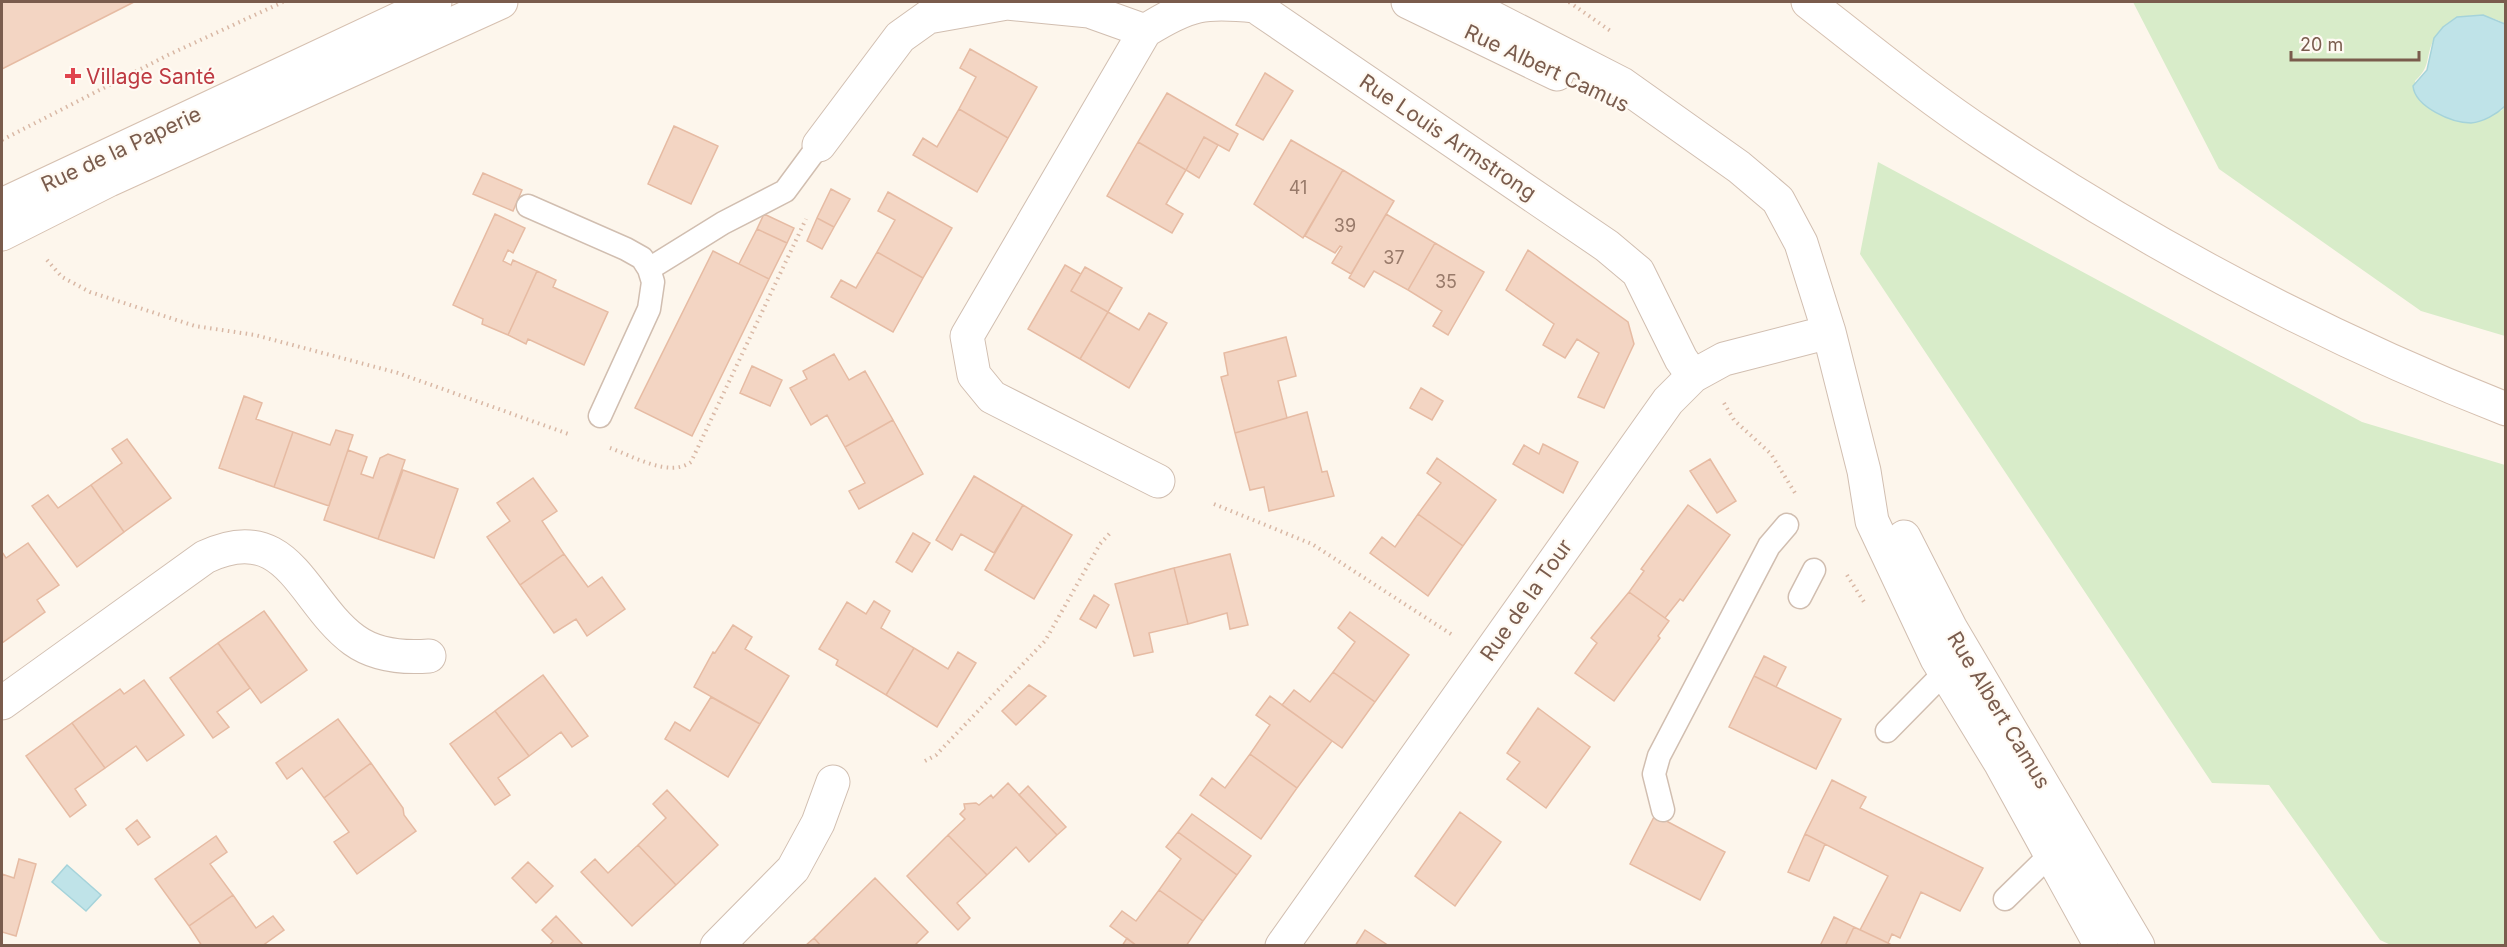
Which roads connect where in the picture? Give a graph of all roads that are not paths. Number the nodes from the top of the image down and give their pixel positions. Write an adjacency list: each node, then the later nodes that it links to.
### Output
1 (435, 2): 9 (street, Rue de la Paperie)
2 (501, 2): 11 (street)
3 (1408, 2): 7 (street, Rue Albert Camus)
4 (1462, 2): 7 (street, Rue Albert Camus)
5 (1808, 2): 15 (street)
6 (1145, 31): 8 (street); 14 (street, Rue Louis Armstrong); 18 (street, Rue Louis Armstrong)
7 (1688, 130): 13 (street, Rue Albert Camus)
8 (819, 145): 12 (lane)
9 (2, 206)
10 (528, 206): 12 (lane)
11 (2, 234)
12 (649, 269): 16 (lane)
13 (1829, 332): 14 (street, Rue de la Tour); 17 (street, Rue Albert Camus)
14 (1693, 376): 31 (street, Rue de la Tour)
15 (2505, 409)
16 (600, 416)
17 (1864, 471): 23 (street, Rue Albert Camus); 33 (street, Rue Albert Camus)
18 (1158, 481)
19 (1786, 525): 27 (lane)
20 (1815, 570): 21 (lane)
21 (1800, 597)
22 (429, 656): 24 (street)
23 (1946, 671): 25 (lane); 28 (street, Rue Albert Camus)
24 (2, 704)
25 (1887, 731)
26 (833, 782): 30 (street)
27 (1663, 810)
28 (2051, 854): 29 (lane); 32 (street, Rue Albert Camus)
29 (2005, 899)
30 (717, 945)
31 (1282, 945)
32 (2101, 945)
33 (2138, 945)

